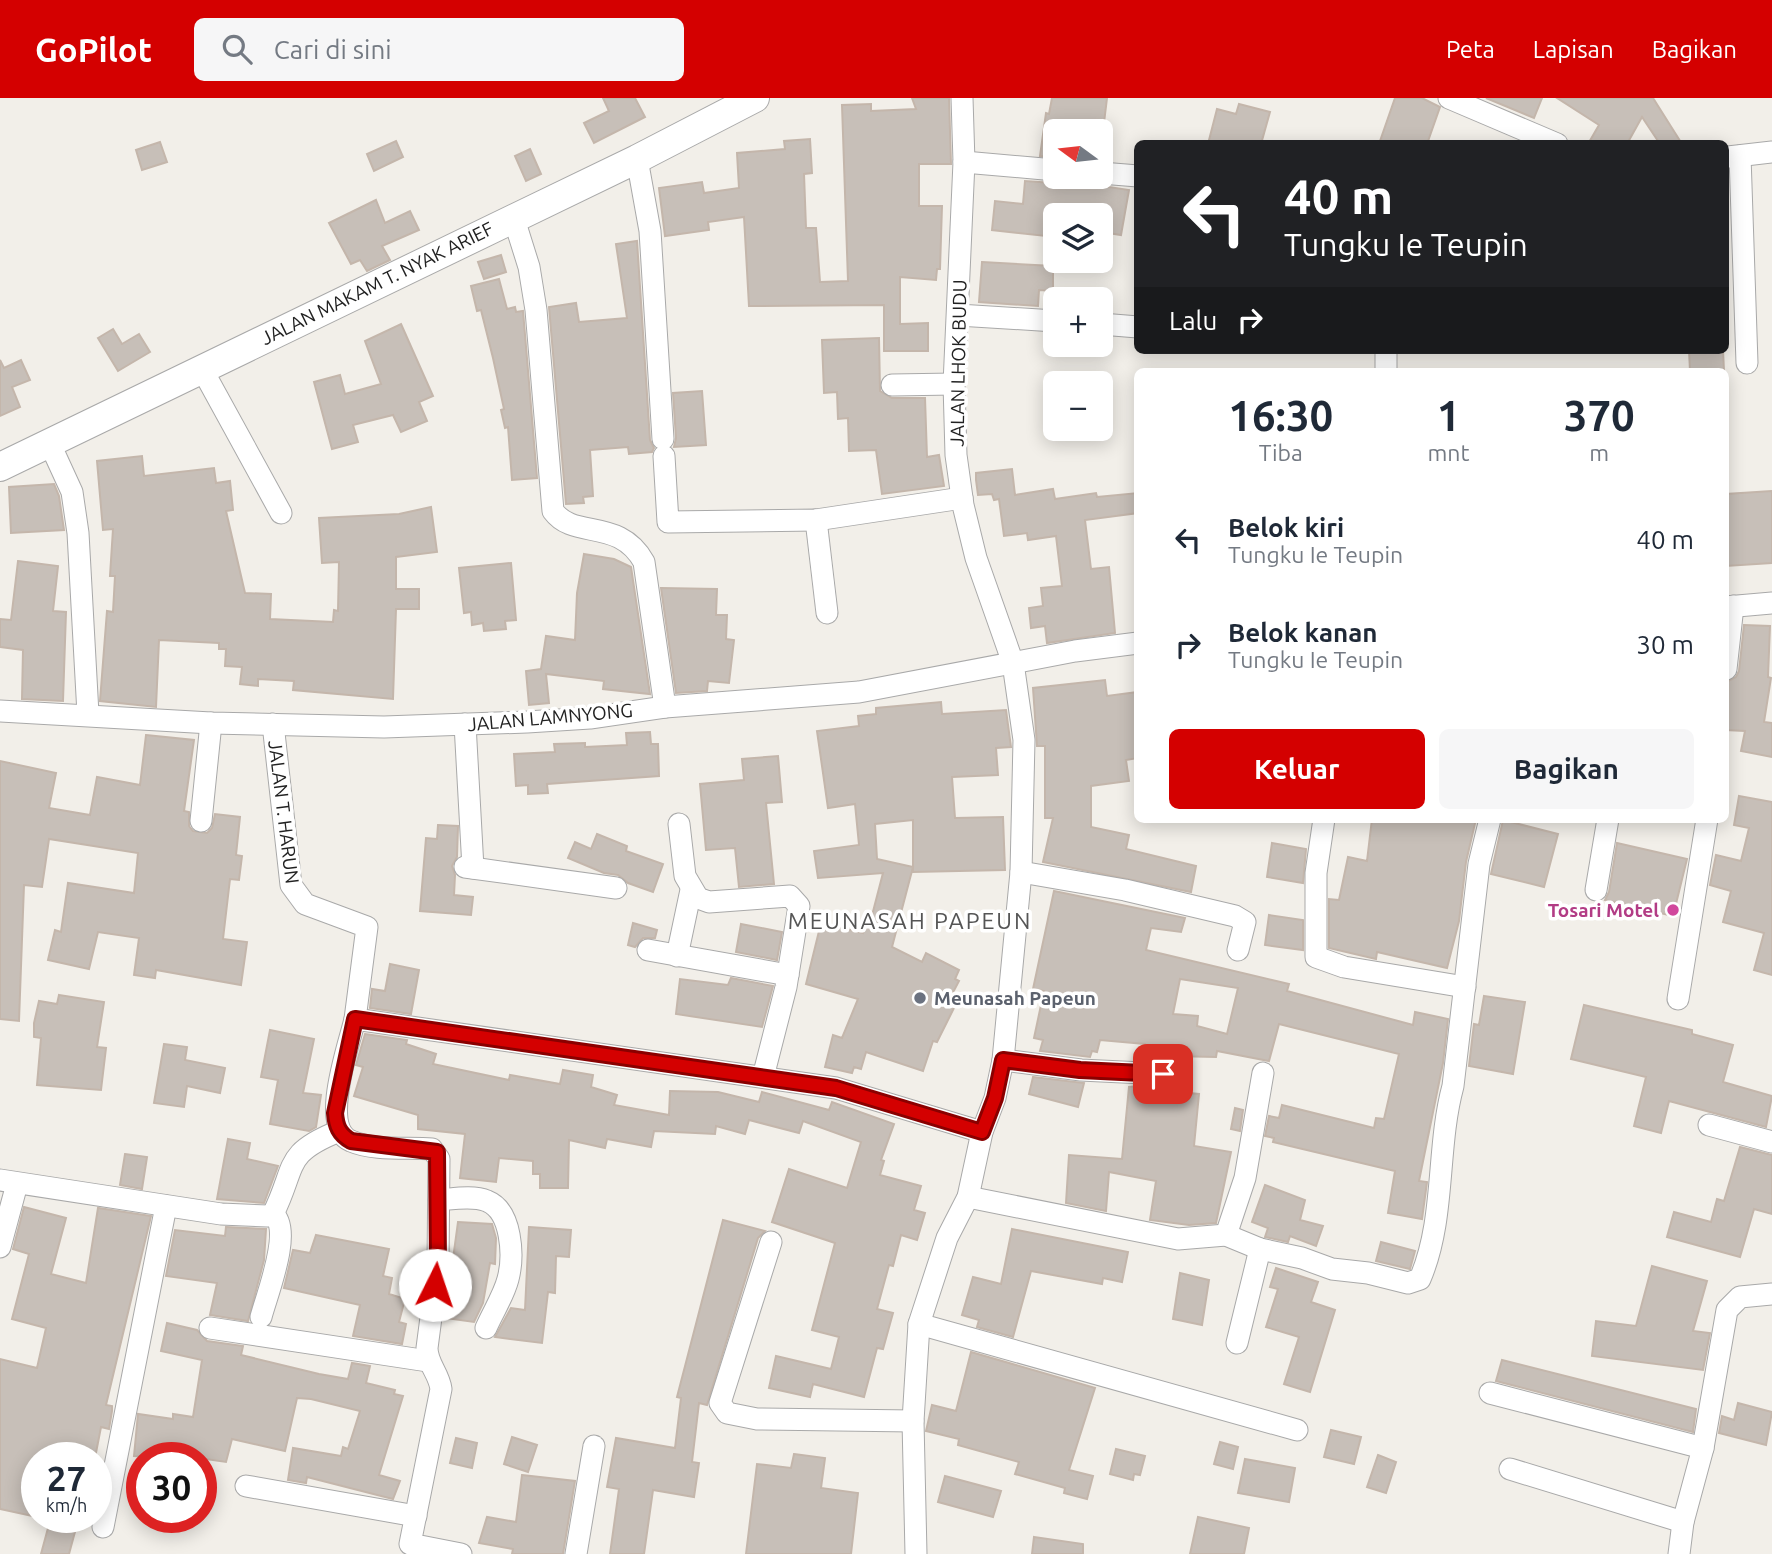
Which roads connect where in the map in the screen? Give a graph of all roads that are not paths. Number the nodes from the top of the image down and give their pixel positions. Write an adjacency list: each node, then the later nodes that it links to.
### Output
1 (755, 98): 7 (street, JALAN MAKAM T. NYAK ARIEF)
2 (962, 98): 8 (street, JALAN LHOK BUDU)
3 (1449, 98): 4 (street)
4 (1548, 140)
5 (1772, 152): 6 (street)
6 (1733, 156): 17 (street)
7 (637, 159): 12 (street, JALAN MAKAM T. NYAK ARIEF); 25 (street)
8 (964, 162): 9 (street); 13 (street, JALAN LHOK BUDU)
9 (1043, 169)
10 (1113, 174): 11 (street)
11 (1134, 176)
12 (513, 216): 18 (street, JALAN MAKAM T. NYAK ARIEF); 31 (street)
13 (958, 315): 14 (street); 19 (street, JALAN LHOK BUDU)
14 (1043, 320)
15 (1113, 325): 16 (street)
16 (1134, 327)
17 (1747, 363)
18 (202, 369): 21 (street, JALAN MAKAM T. NYAK ARIEF); 24 (street)
19 (954, 384): 20 (street); 23 (street, JALAN LHOK BUDU)
20 (892, 385)
21 (50, 444): 22 (street, JALAN MAKAM T. NYAK ARIEF); 33 (street)
22 (0, 467)
23 (962, 498): 25 (street); 30 (street, JALAN LHOK BUDU)
24 (281, 513)
25 (816, 520): 28 (street)
26 (1772, 603): 27 (street)
27 (1729, 607)
28 (827, 613)
29 (1134, 644): 30 (street, JALAN LAMNYONG)
30 (1013, 663): 31 (street, JALAN LAMNYONG); 43 (street, JALAN LHOK BUDU)
31 (665, 707): 36 (street, JALAN LAMNYONG)
32 (0, 711): 33 (street, JALAN LAMNYONG)
33 (88, 714): 34 (street, JALAN LAMNYONG)
34 (211, 723): 35 (street, JALAN LAMNYONG); 37 (street)
35 (273, 724): 36 (street, JALAN LAMNYONG); 53 (street, JALAN T. HARUN)
36 (465, 724): 44 (street)
37 (201, 821)
38 (1323, 823): 51 (street)
39 (1488, 823): 51 (street)
40 (1607, 823): 46 (street)
41 (1706, 823): 52 (street)
42 (679, 824): 45 (street)
43 (1021, 872): 48 (street); 54 (street, JALAN LHOK BUDU)
44 (616, 888)
45 (691, 890): 49 (street); 50 (street)
46 (1596, 890)
47 (648, 950): 49 (street)
48 (1238, 950)
49 (677, 956): 50 (street)
50 (788, 975): 57 (street)
51 (1465, 986): 70 (street)
52 (1678, 999)
53 (355, 1019): 57 (street); 59 (street)
54 (1003, 1060): 56 (street); 60 (street, JALAN LHOK BUDU)
55 (1262, 1073): 67 (street)
56 (1163, 1074)
57 (763, 1077): 60 (street)
58 (1709, 1125): 61 (street)
59 (339, 1131): 64 (street); 66 (street)
60 (982, 1132): 63 (street, JALAN LHOK BUDU)
61 (1772, 1142)
62 (8, 1182): 65 (street); 69 (street)
63 (968, 1197): 67 (street); 73 (street, JALAN LHOK BUDU)
64 (439, 1200): 75 (street); 77 (street)
65 (166, 1206): 66 (street); 84 (street)
66 (273, 1214): 72 (street)
67 (1227, 1235): 70 (street)
68 (771, 1242): 79 (street)
69 (0, 1247)
70 (1260, 1249): 76 (street)
71 (1772, 1294): 82 (street)
72 (261, 1317)
73 (919, 1324): 79 (street, JALAN LHOK BUDU); 80 (street)
74 (210, 1328): 77 (street)
75 (486, 1328)
76 (1237, 1343)
77 (428, 1362): 86 (street)
78 (1490, 1393): 82 (street)
79 (913, 1421): 91 (street, JALAN LHOK BUDU)
80 (1297, 1430)
81 (594, 1446): 90 (street)
82 (1703, 1448): 87 (street)
83 (1510, 1469): 87 (street)
84 (112, 1481)
85 (246, 1486): 86 (street)
86 (416, 1516): 88 (street)
87 (1683, 1522): 92 (street)
88 (409, 1549): 89 (street)
89 (461, 1554)
90 (576, 1554)
91 (917, 1554)
92 (1679, 1554)

